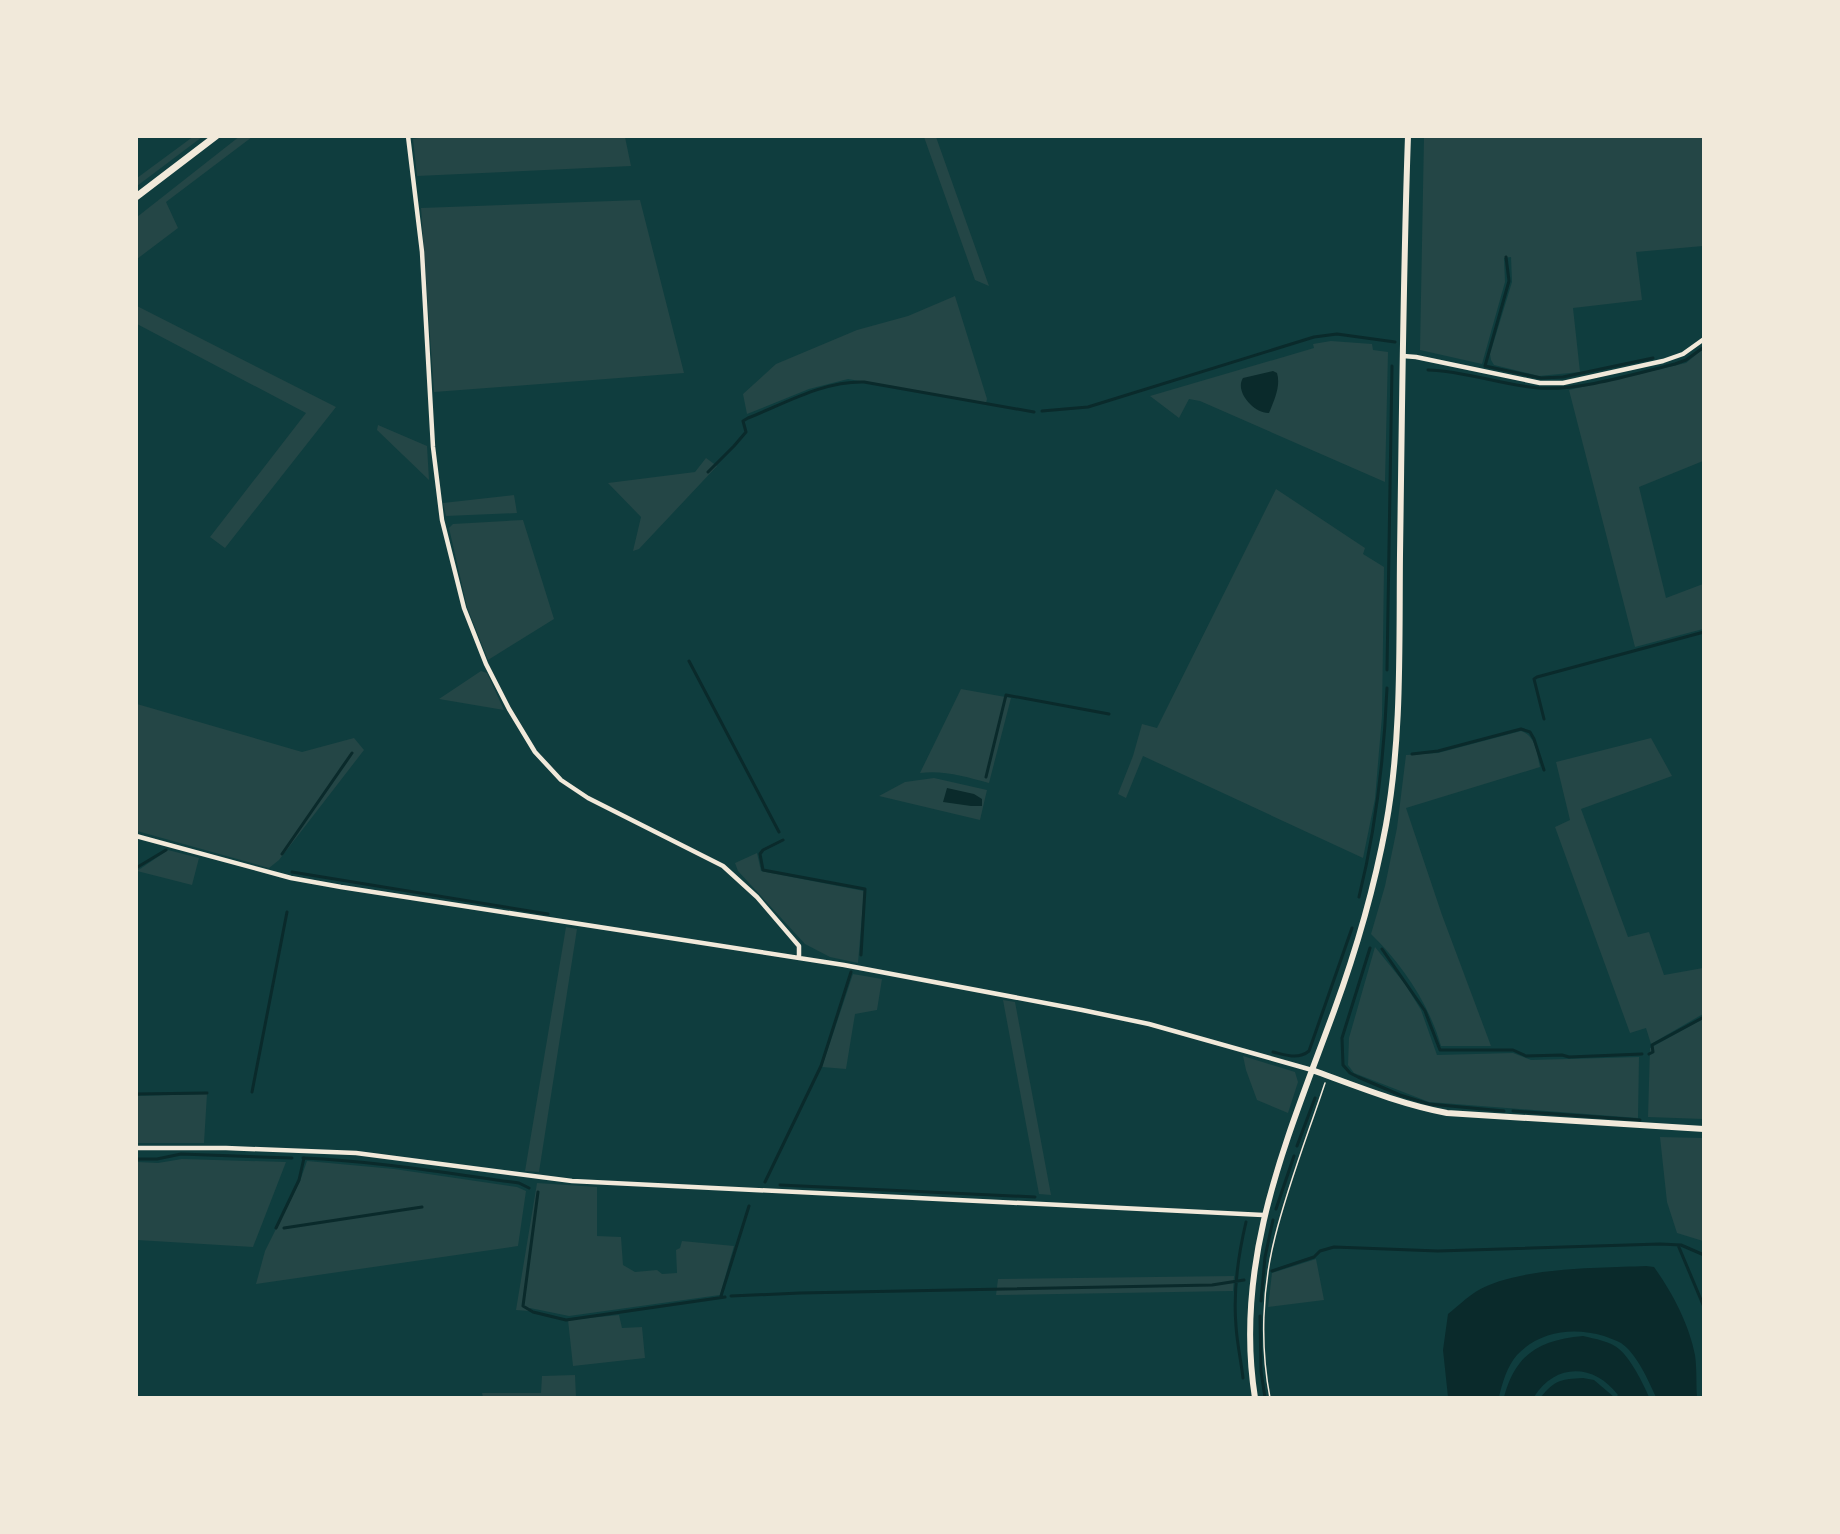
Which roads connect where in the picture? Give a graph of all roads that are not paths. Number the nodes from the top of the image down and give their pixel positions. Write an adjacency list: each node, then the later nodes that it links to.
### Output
1 (216, 136): 4 (main road)
2 (408, 136): 8 (street)
3 (1408, 136): 6 (street)
4 (136, 197)
5 (1704, 339): 6 (street)
6 (1403, 357): 9 (street)
7 (136, 836): 8 (street)
8 (799, 958): 9 (street)
9 (1312, 1070): 10 (street); 12 (street)
10 (1704, 1129)
11 (136, 1148): 12 (street)
12 (1263, 1215): 13 (street)
13 (1255, 1398)

